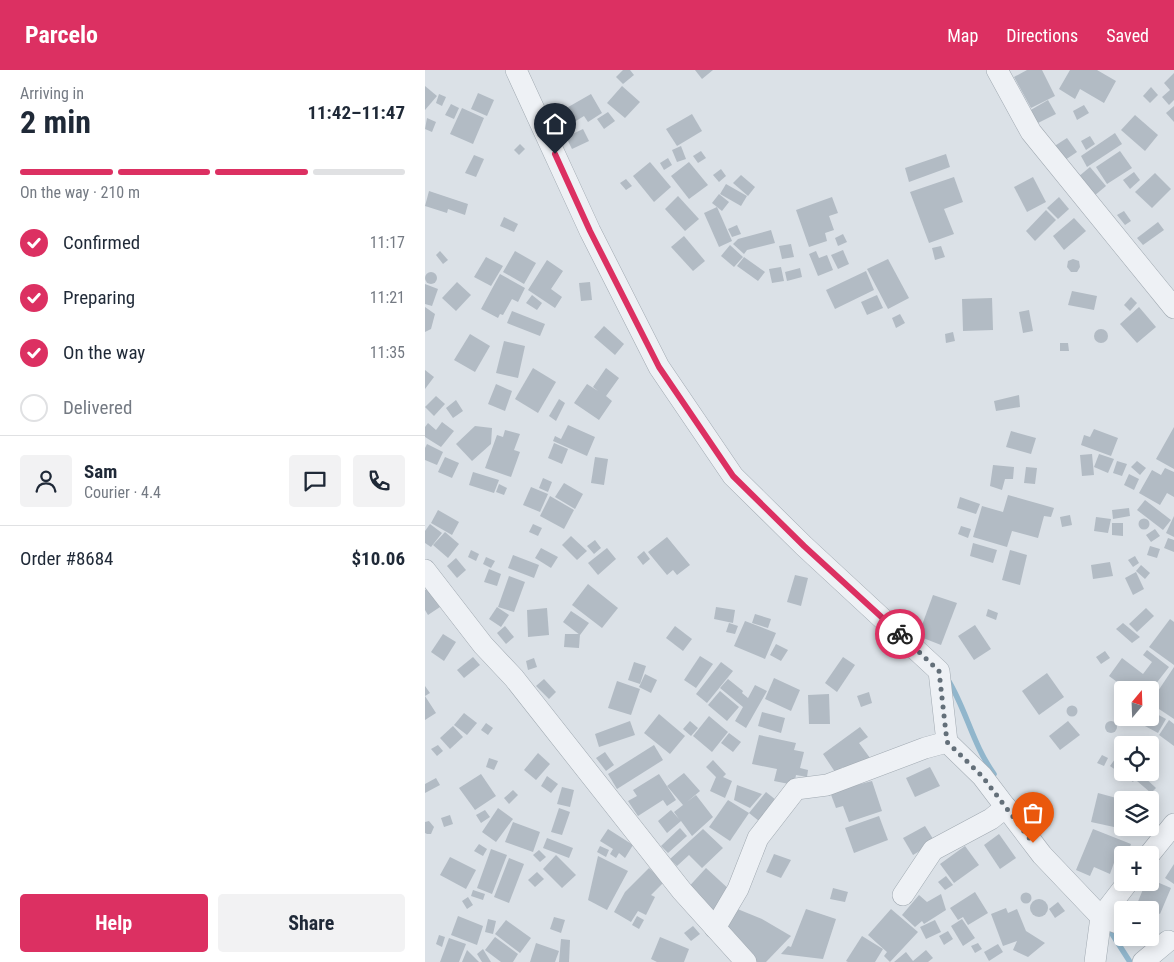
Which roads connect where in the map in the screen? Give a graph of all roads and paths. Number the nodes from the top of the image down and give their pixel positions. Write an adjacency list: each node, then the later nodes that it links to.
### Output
1 (516, 70): 5 (street)
2 (997, 70): 3 (street)
3 (1174, 308)
4 (425, 570): 13 (street)
5 (947, 742): 6 (street); 13 (street)
6 (1006, 807): 10 (street); 11 (street)
7 (1174, 824): 8 (street)
8 (1156, 846)
9 (1121, 891): 11 (street)
10 (903, 895)
11 (1101, 917): 12 (street); 16 (street)
12 (1114, 922)
13 (715, 928): 15 (street)
14 (1164, 939): 17 (street)
15 (746, 962)
16 (1095, 962)
17 (1143, 962)

